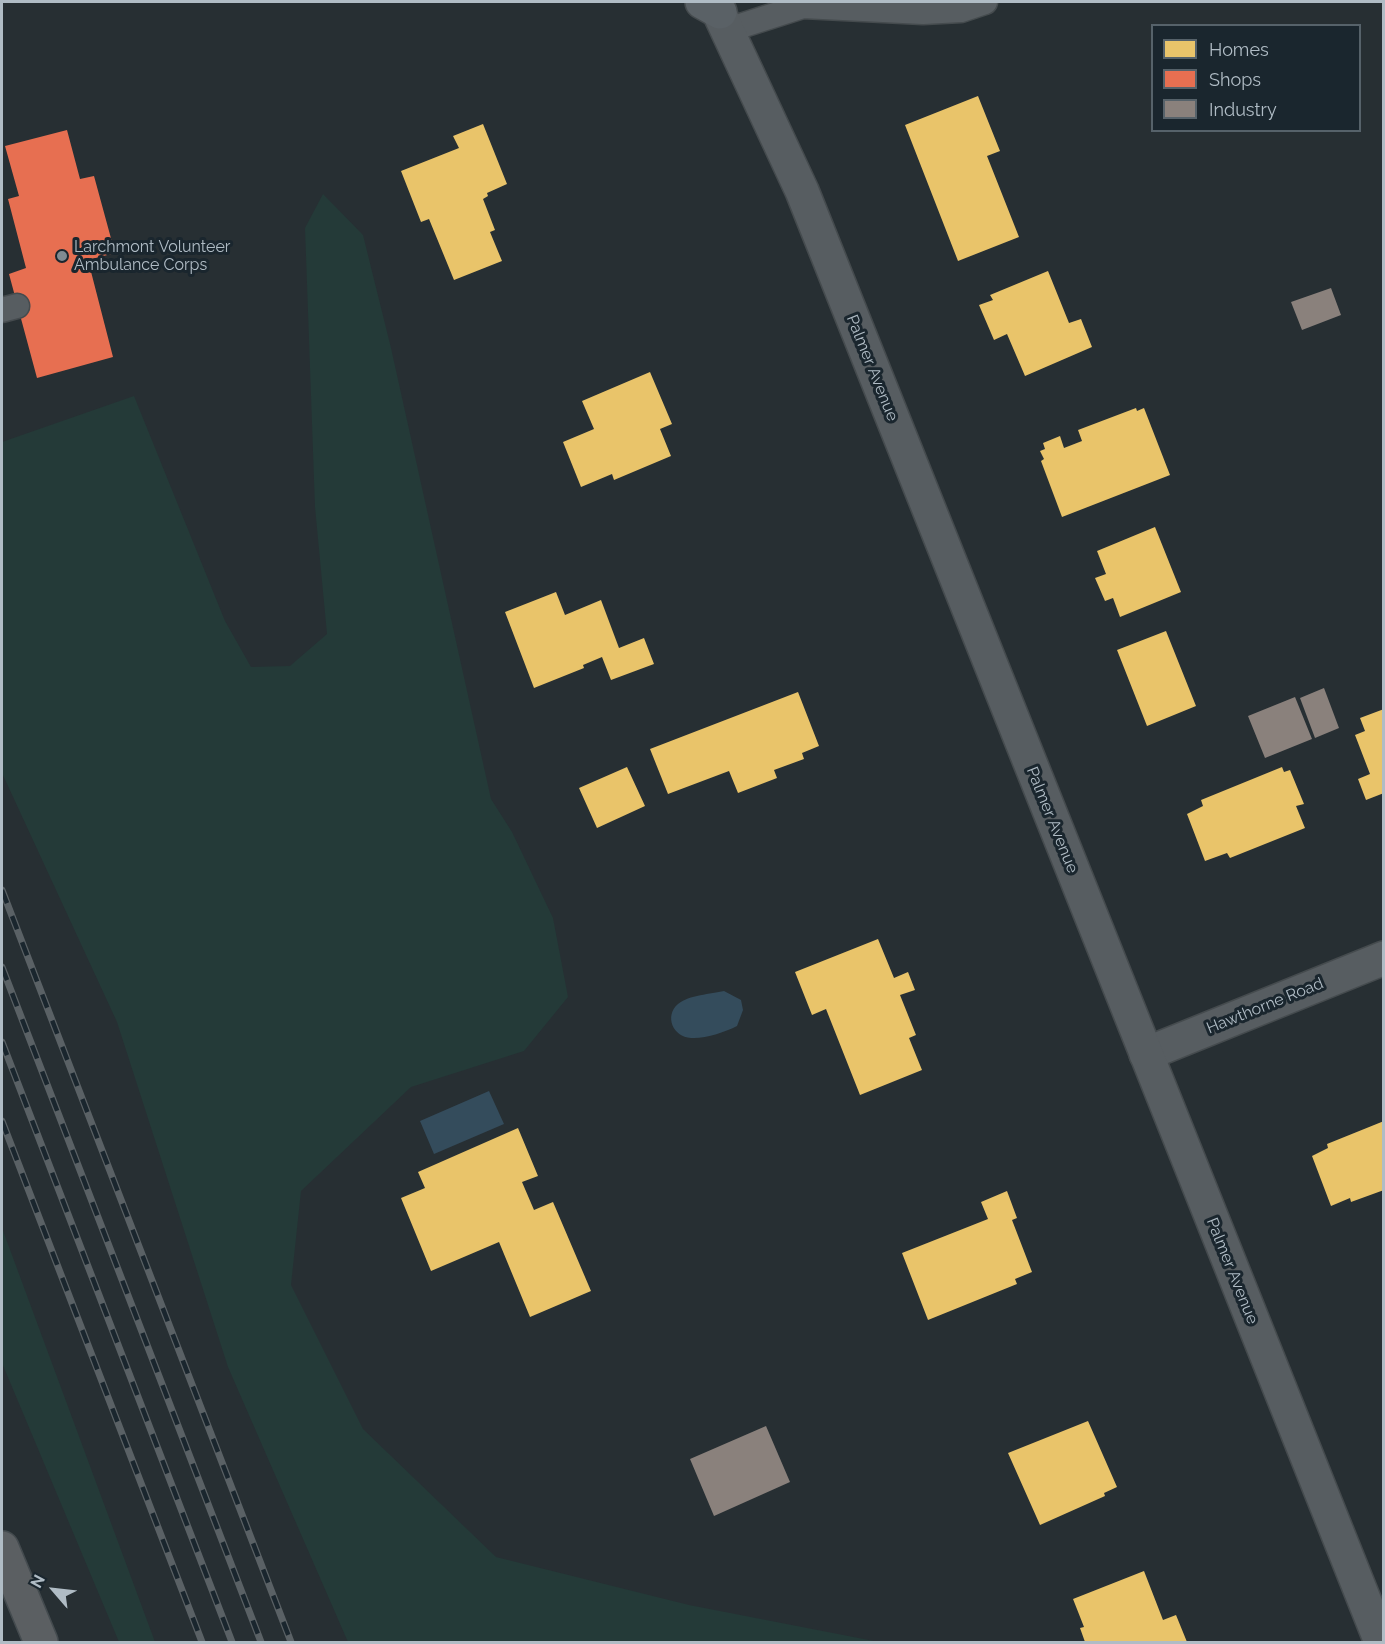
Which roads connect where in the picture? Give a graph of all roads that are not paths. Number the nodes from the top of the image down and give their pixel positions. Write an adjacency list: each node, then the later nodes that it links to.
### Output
1 (986, 2): 2 (lane)
2 (716, 11): 4 (street, Palmer Avenue)
3 (1383, 958): 4 (street, Hawthorne Road)
4 (1146, 1054): 7 (street, Palmer Avenue)
5 (2, 1548): 6 (highway)
6 (41, 1642)
7 (1381, 1642)

